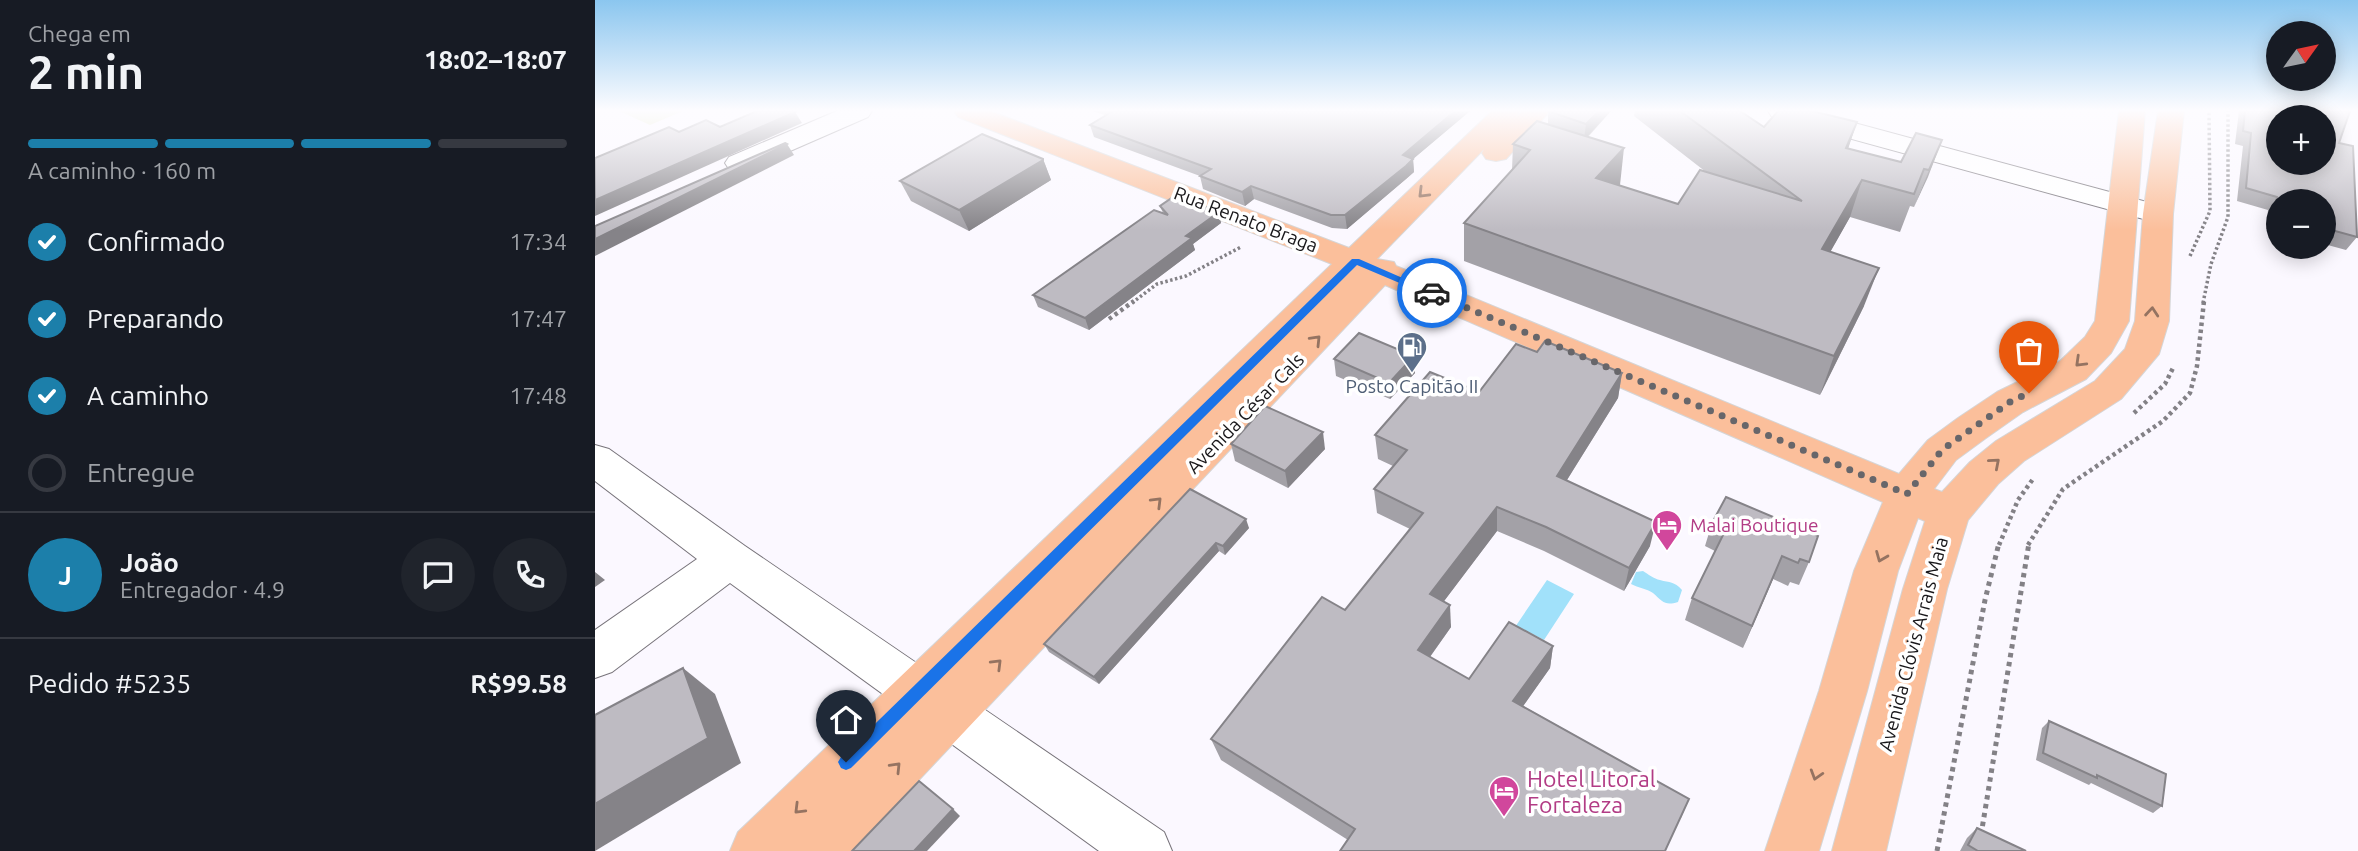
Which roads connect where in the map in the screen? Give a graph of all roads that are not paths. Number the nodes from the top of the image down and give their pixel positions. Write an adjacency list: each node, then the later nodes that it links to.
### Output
1 (768, 151): 8 (street)
2 (1069, 151): 11 (main road, Rua Renato Braga)
3 (1471, 151): 11 (main road, Avenida César Cals, one-way to 11)
4 (1494, 151): 11 (main road, Avenida César Cals)
5 (1925, 151): 9 (street)
6 (2128, 151): 9 (main road)
7 (2165, 151): 10 (main road, Avenida Clóvis Arrais Maia)
8 (719, 172)
9 (2122, 205): 10 (street); 13 (main road, one-way to 13)
10 (2158, 214): 14 (main road, Avenida Clóvis Arrais Maia, one-way to 10)
11 (1368, 266): 13 (main road, Rua Renato Braga); 17 (main road, Avenida César Cals)
12 (595, 460): 15 (street)
13 (1907, 494): 14 (main road, Rua Renato Braga); 21 (main road, one-way to 21)
14 (1949, 513): 22 (main road, Avenida Clóvis Arrais Maia)
15 (730, 559): 16 (street); 17 (street)
16 (595, 657)
17 (933, 702): 18 (main road, one-way to 18); 19 (main road, one-way to 17); 20 (street)
18 (757, 851)
19 (815, 851)
20 (1145, 851)
21 (1792, 851)
22 (1859, 851)

